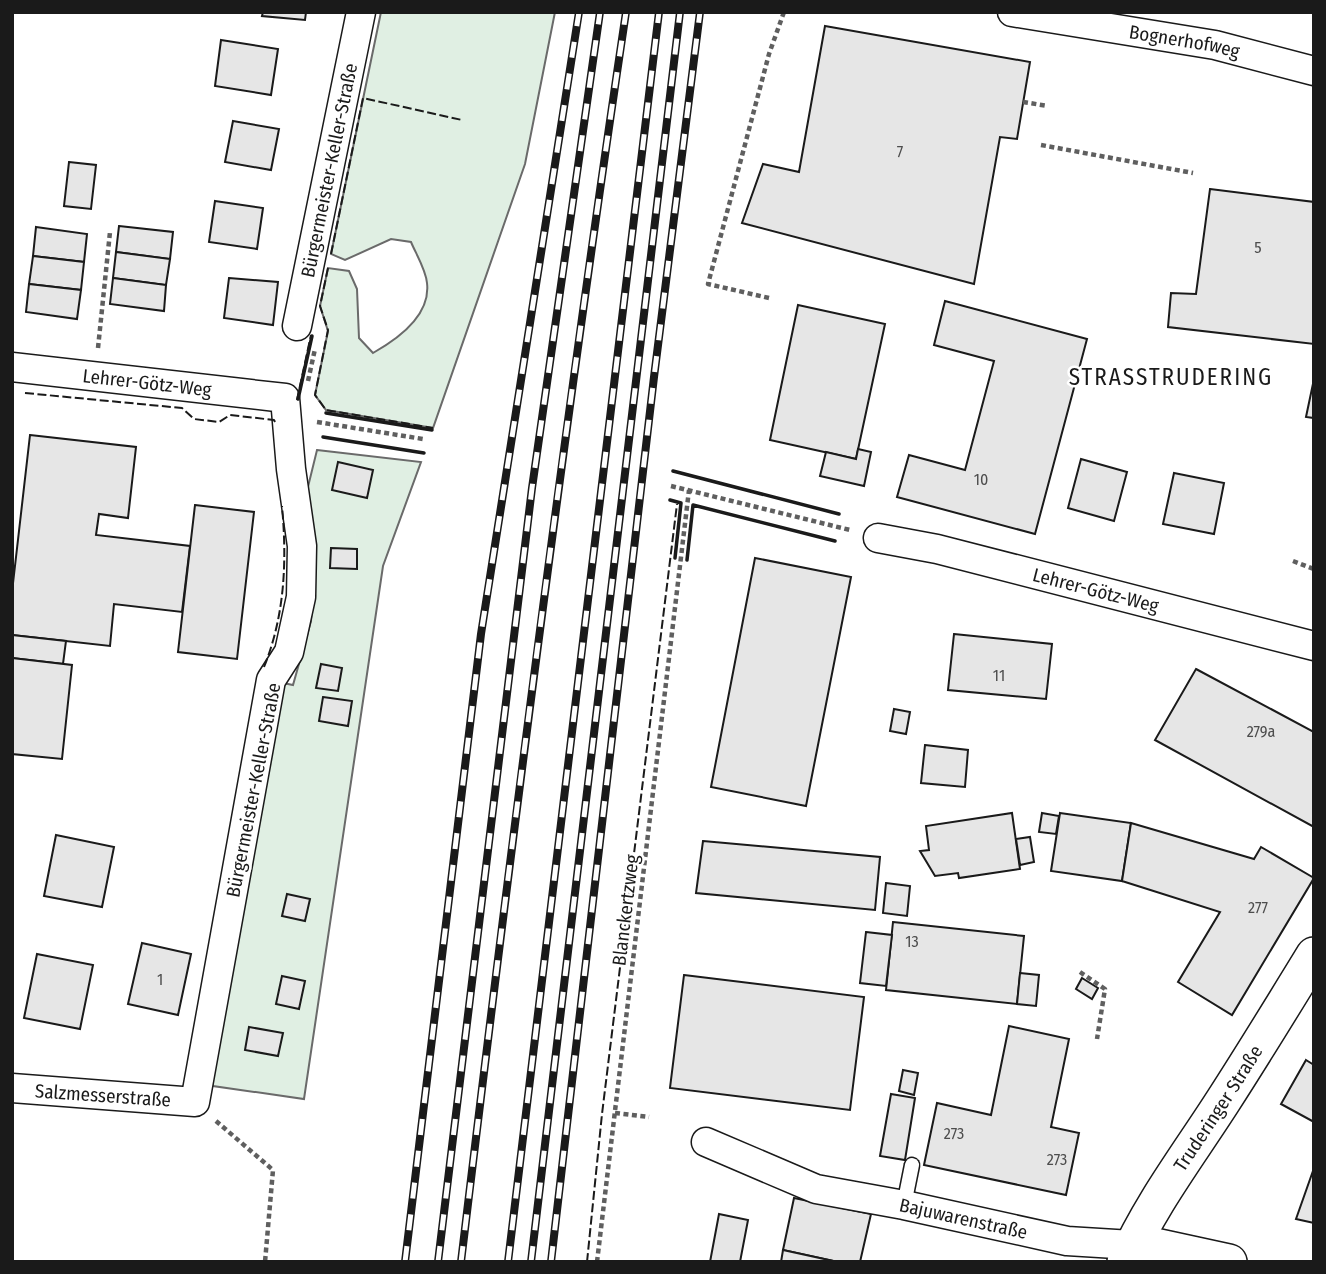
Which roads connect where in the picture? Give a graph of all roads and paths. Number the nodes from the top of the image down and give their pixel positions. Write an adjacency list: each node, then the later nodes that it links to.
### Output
1 (361, 12): 11 (street, Bürgermeister-Keller-Straße)
2 (784, 12): 10 (path)
3 (1012, 12): 4 (street, Bognerhofweg)
4 (1314, 71)
5 (1023, 102): 6 (path)
6 (1048, 106)
7 (1041, 145): 8 (path)
8 (1193, 173)
9 (110, 232): 12 (path)
10 (769, 298)
11 (307, 334): 14 (path)
12 (97, 351)
13 (12, 367): 14 (street, Lehrer-Götz-Weg)
14 (295, 395): 28 (street, Bürgermeister-Keller-Straße)
15 (309, 416): 16 (path)
16 (423, 439)
17 (671, 486): 18 (path)
18 (689, 490): 19 (path); 29 (path, Blanckertzweg)
19 (840, 527)
20 (878, 538): 23 (street, Lehrer-Götz-Weg)
21 (1293, 561): 22 (path)
22 (1314, 569)
23 (1314, 646)
24 (1314, 955): 34 (street, Truderinger Straße)
25 (1080, 972): 26 (path)
26 (1097, 1039)
27 (12, 1088): 28 (street, Salzmesserstraße)
28 (195, 1102): 35 (path)
29 (615, 1114): 30 (path); 36 (path, Blanckertzweg)
30 (649, 1117)
31 (706, 1142): 33 (street, Bajuwarenstraße)
32 (912, 1165): 33 (lane)
33 (904, 1205): 34 (street, Bajuwarenstraße)
34 (1128, 1253): 37 (street, Bajuwarenstraße)
35 (265, 1262)
36 (597, 1262)
37 (1229, 1262)

